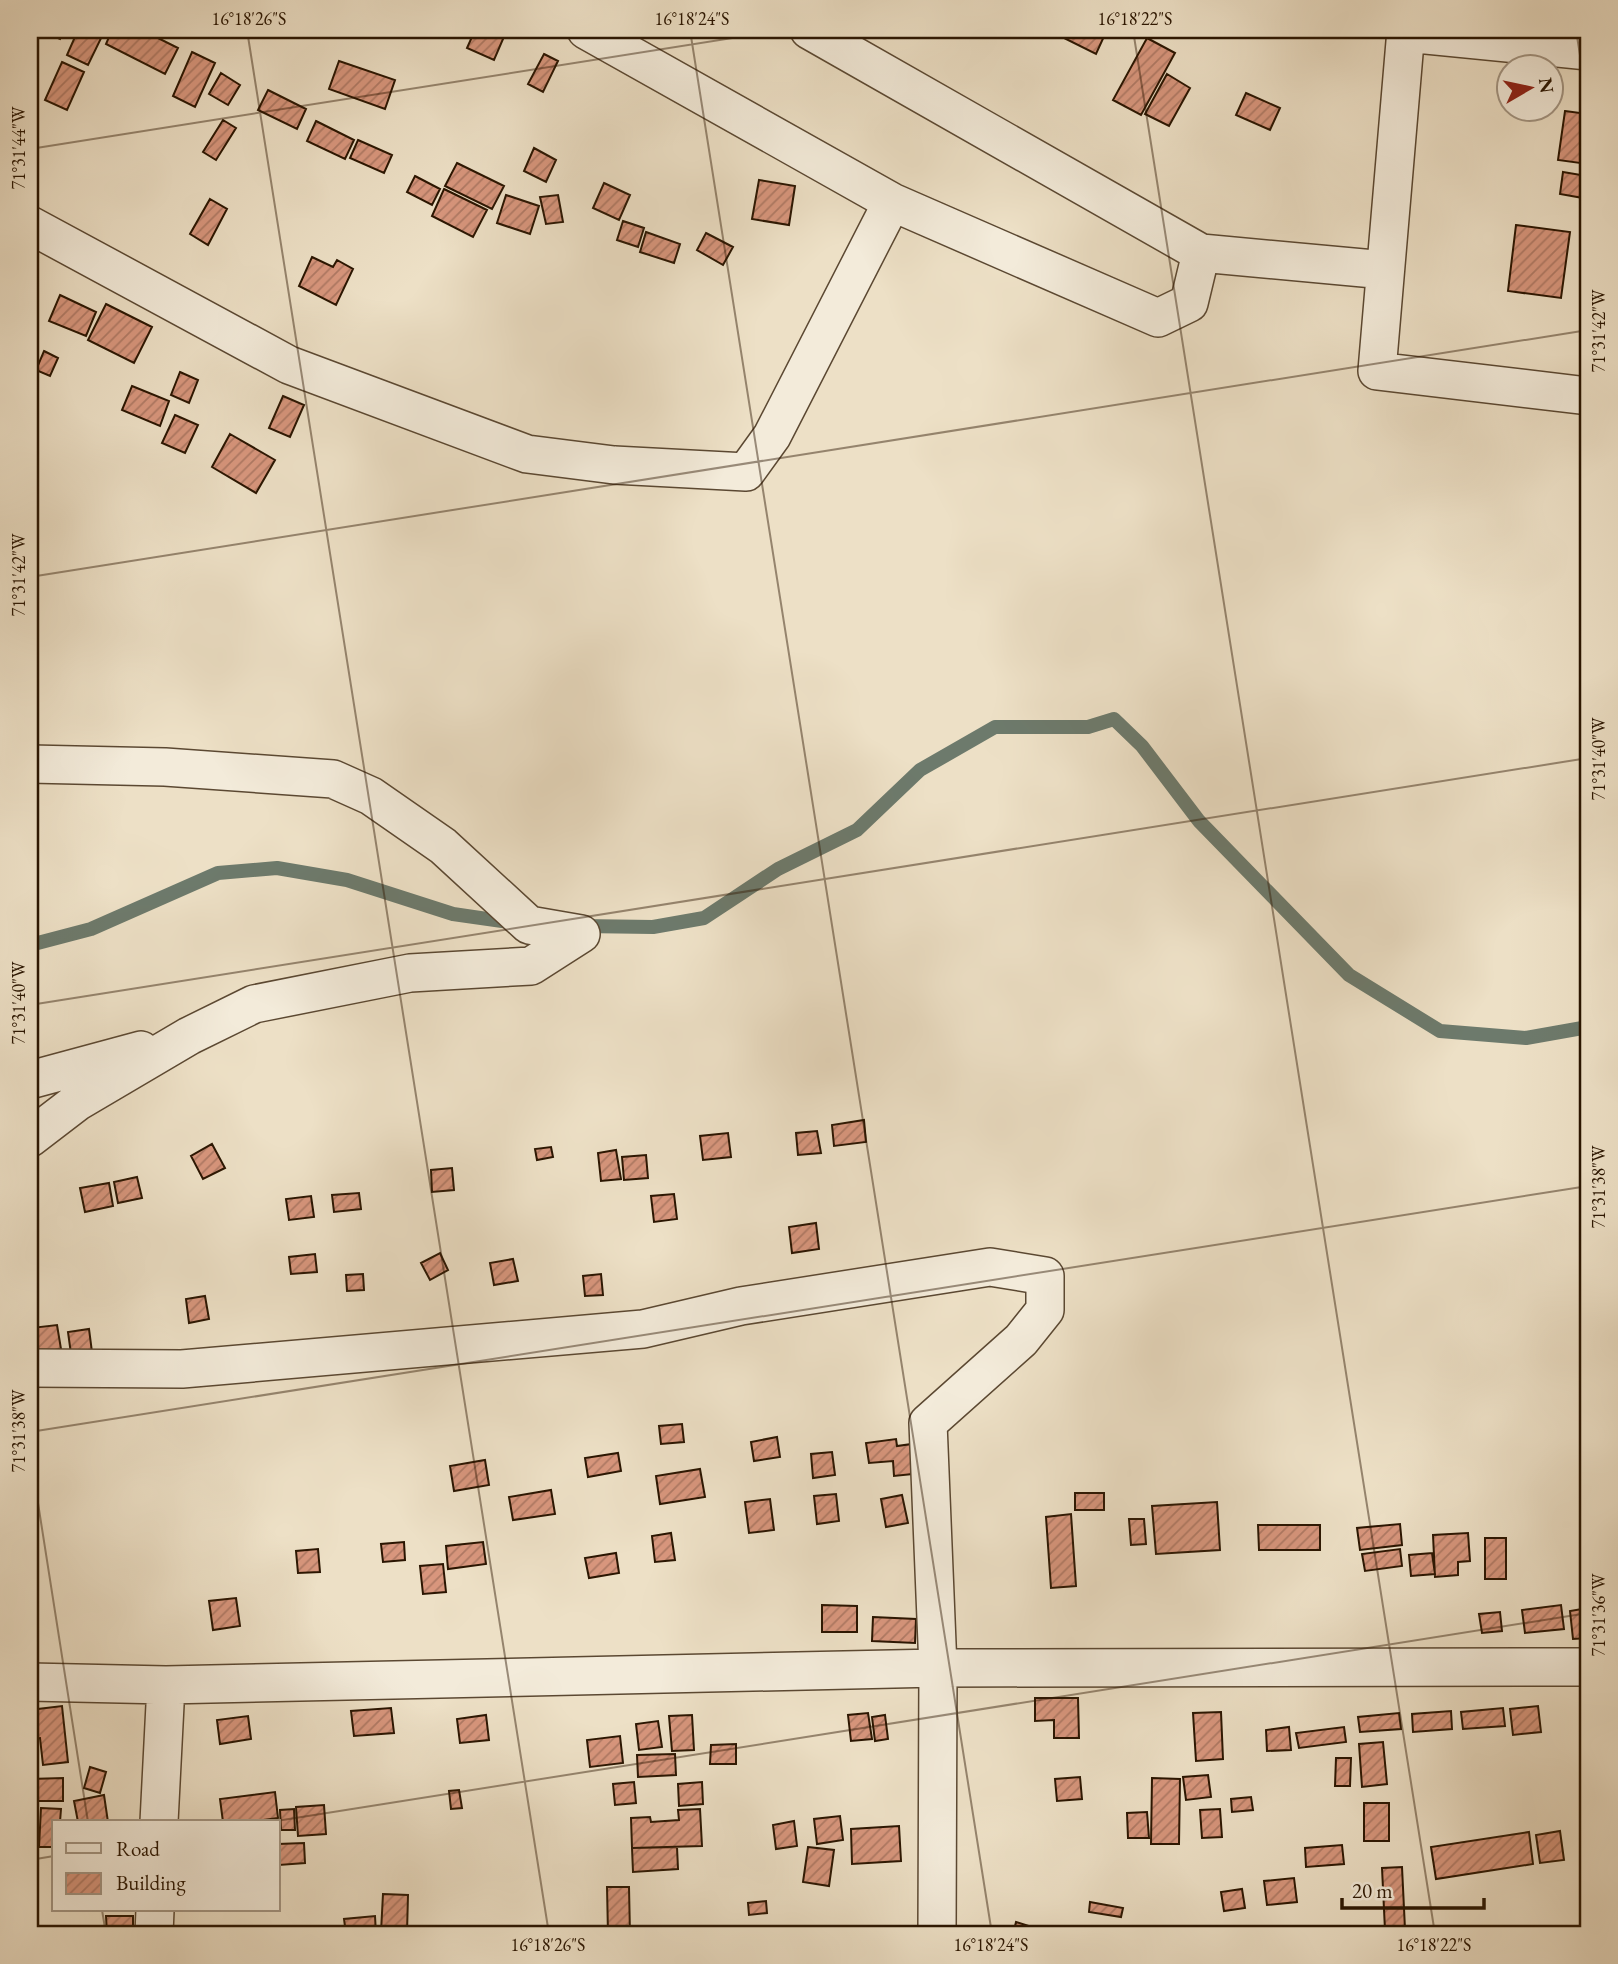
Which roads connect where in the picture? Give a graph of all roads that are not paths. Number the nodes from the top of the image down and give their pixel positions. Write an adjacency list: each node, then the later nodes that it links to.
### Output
1 (586, 30): 5 (street)
2 (810, 30): 7 (street)
3 (1406, 31): 4 (street); 8 (street)
4 (1588, 51)
5 (892, 202): 6 (street); 7 (street)
6 (30, 225)
7 (1201, 253): 8 (street)
8 (1385, 270): 9 (street)
9 (1588, 396)
10 (30, 764): 11 (street)
11 (189, 1036): 12 (street); 13 (street)
12 (30, 1080)
13 (30, 1138)
14 (30, 1368): 16 (street)
15 (1588, 1667): 16 (street)
16 (938, 1668): 18 (street); 22 (street)
17 (30, 1682): 18 (street)
18 (166, 1685): 19 (street)
19 (159, 1820)
20 (155, 1912): 21 (street)
21 (154, 1934)
22 (937, 1934)

